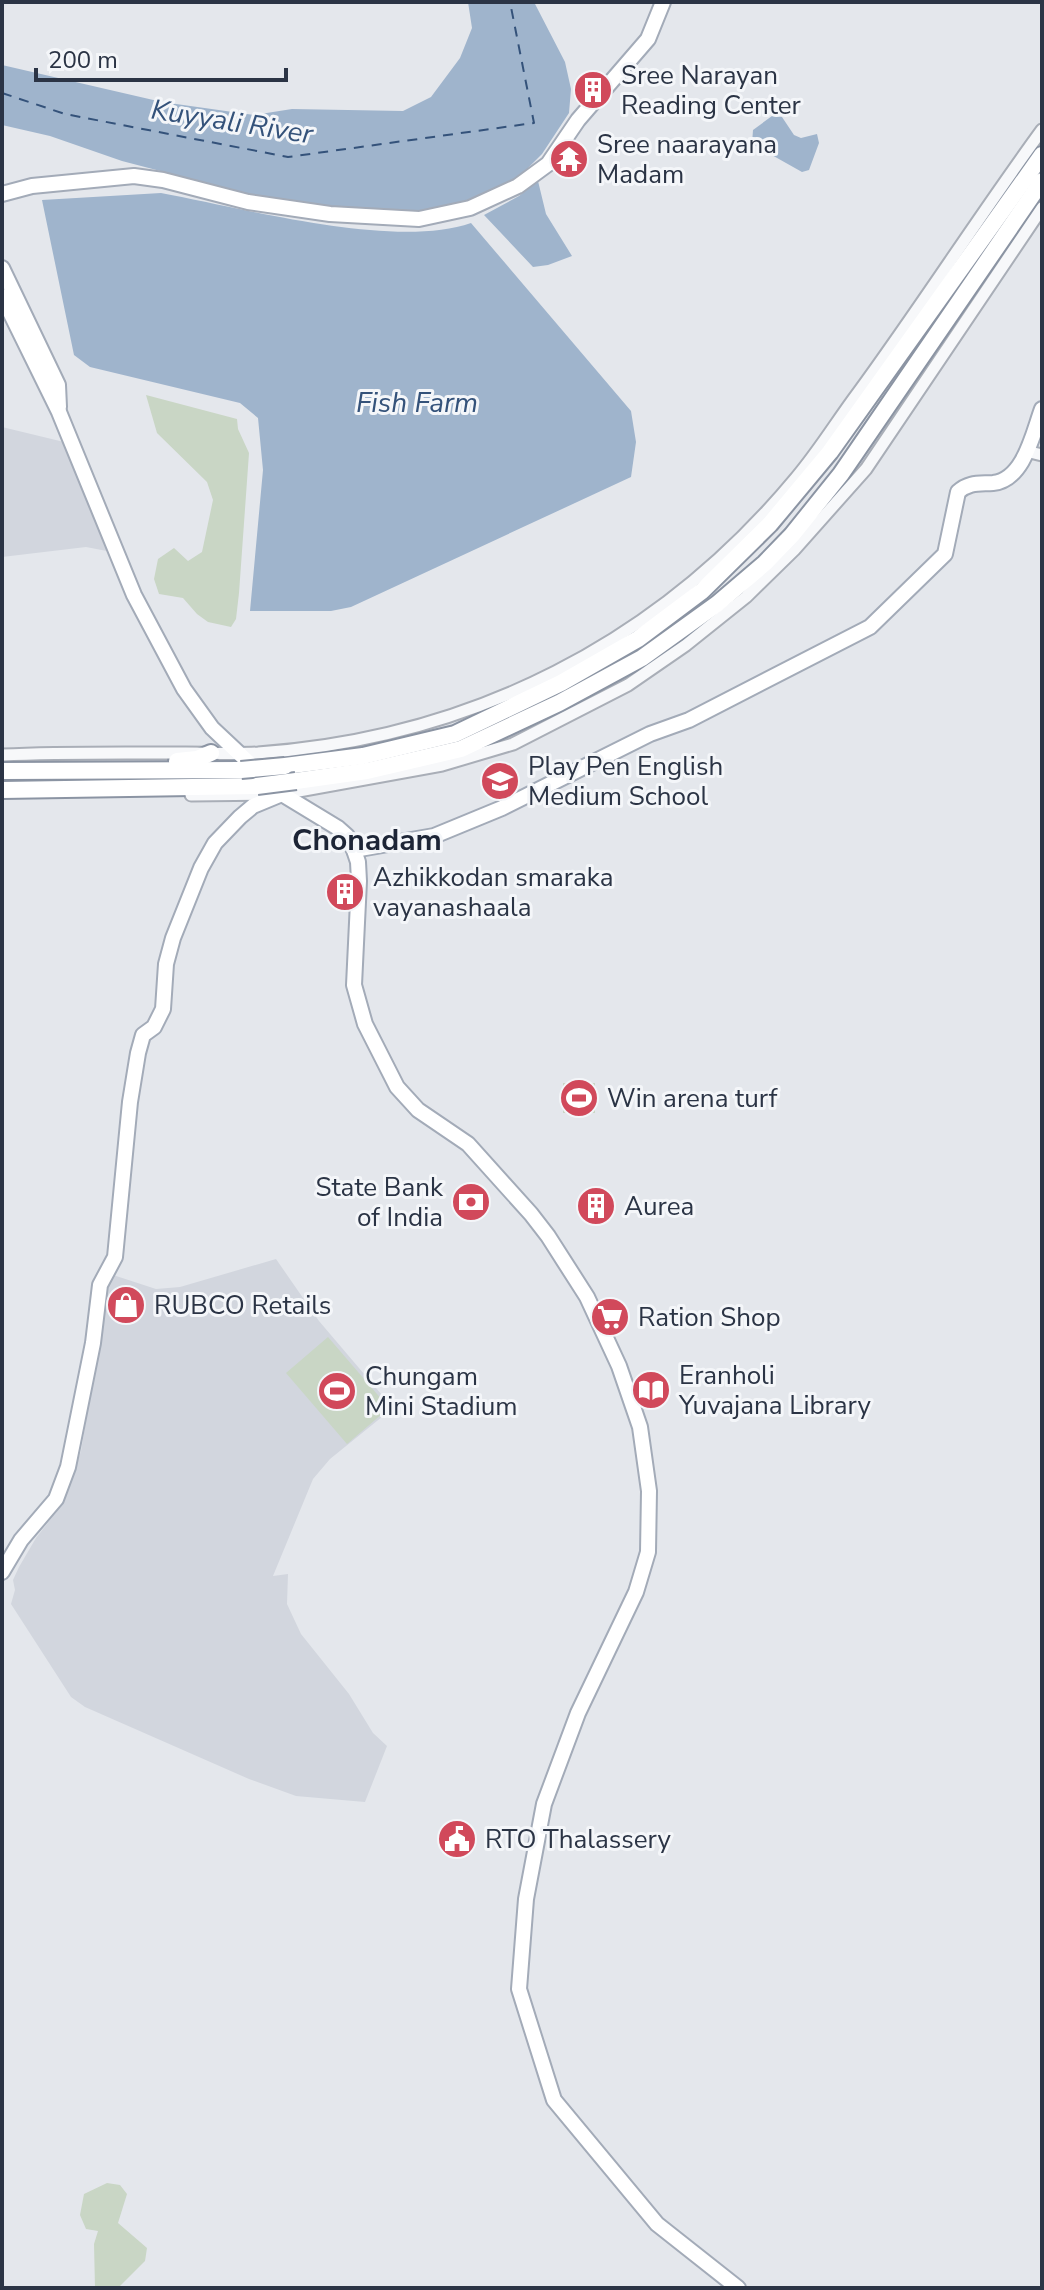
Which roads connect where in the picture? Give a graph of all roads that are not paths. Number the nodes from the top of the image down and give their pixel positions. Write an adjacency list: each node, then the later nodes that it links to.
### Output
1 (663, 2): 5 (main road)
2 (1042, 130): 14 (street)
3 (1042, 155): 17 (highway, bridge)
4 (1042, 181): 18 (highway, bridge)
5 (2, 194)
6 (1042, 208): 20 (street)
7 (2, 268): 10 (main road)
8 (2, 296): 10 (main road)
9 (1042, 409): 11 (main road)
10 (59, 412): 14 (main road)
11 (1026, 451): 12 (street); 23 (main road)
12 (1042, 455)
13 (211, 753): 14 (street); 15 (street); 17 (highway)
14 (238, 753): 20 (main road)
15 (2, 755)
16 (2, 771): 17 (highway)
17 (133, 771)
18 (172, 788): 19 (highway); 21 (highway)
19 (2, 790)
20 (282, 794): 21 (street); 23 (main road); 24 (main road)
21 (221, 795): 22 (street)
22 (2, 797)
23 (354, 850): 25 (main road)
24 (2, 1572)
25 (738, 2288)

